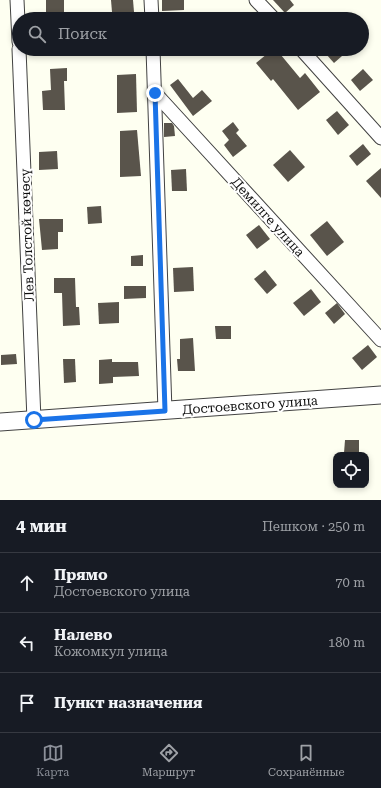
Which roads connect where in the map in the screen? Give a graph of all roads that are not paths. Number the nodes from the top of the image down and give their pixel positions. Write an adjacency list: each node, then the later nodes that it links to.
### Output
1 (17, 0): 4 (street)
2 (151, 0): 5 (street)
3 (256, 0): 6 (street)
4 (18, 12)
5 (152, 12)
6 (267, 12)
7 (19, 56): 15 (street, Лев Толстой көчөсү)
8 (153, 56): 10 (street)
9 (307, 56): 11 (street)
10 (155, 93): 12 (street, Демилге улица); 14 (street)
11 (381, 138)
12 (381, 340)
13 (381, 395): 14 (street, Достоевского улица)
14 (165, 411): 15 (street, Достоевского улица)
15 (34, 420): 16 (street, Достоевского улица)
16 (0, 422)

